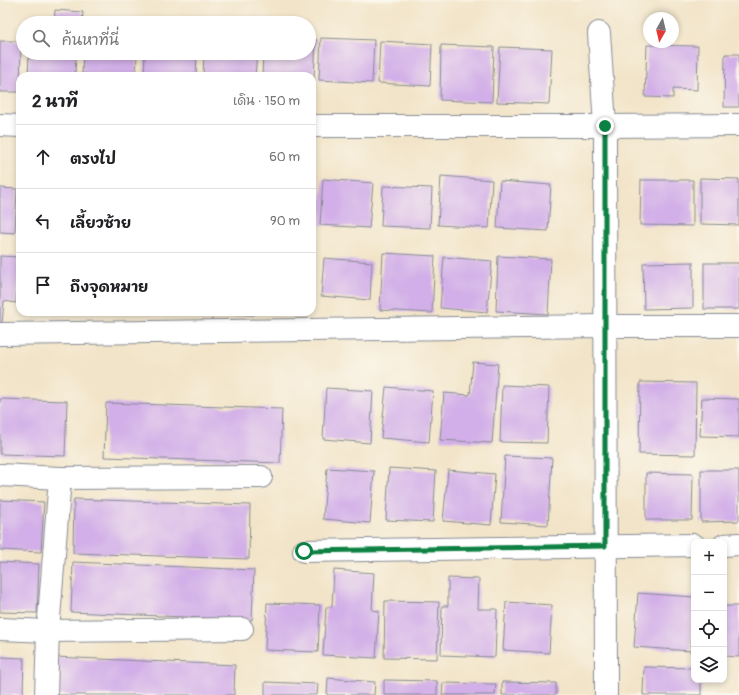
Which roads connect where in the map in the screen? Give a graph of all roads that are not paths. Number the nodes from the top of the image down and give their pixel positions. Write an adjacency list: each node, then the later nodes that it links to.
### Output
1 (598, 33): 6 (street)
2 (739, 125): 6 (street)
3 (0, 126): 4 (street)
4 (16, 126)
5 (316, 126): 6 (street)
6 (605, 126): 7 (street)
7 (605, 326): 8 (street); 9 (street); 16 (street)
8 (739, 326)
9 (0, 334)
10 (0, 475): 12 (street)
11 (261, 477): 12 (street)
12 (60, 478): 20 (street)
13 (739, 544): 15 (street)
14 (691, 545): 16 (street)
15 (727, 545)
16 (605, 546): 17 (street); 22 (street)
17 (304, 551)
18 (0, 629): 20 (street)
19 (242, 629): 20 (street)
20 (48, 631): 21 (street)
21 (46, 695)
22 (606, 695)

